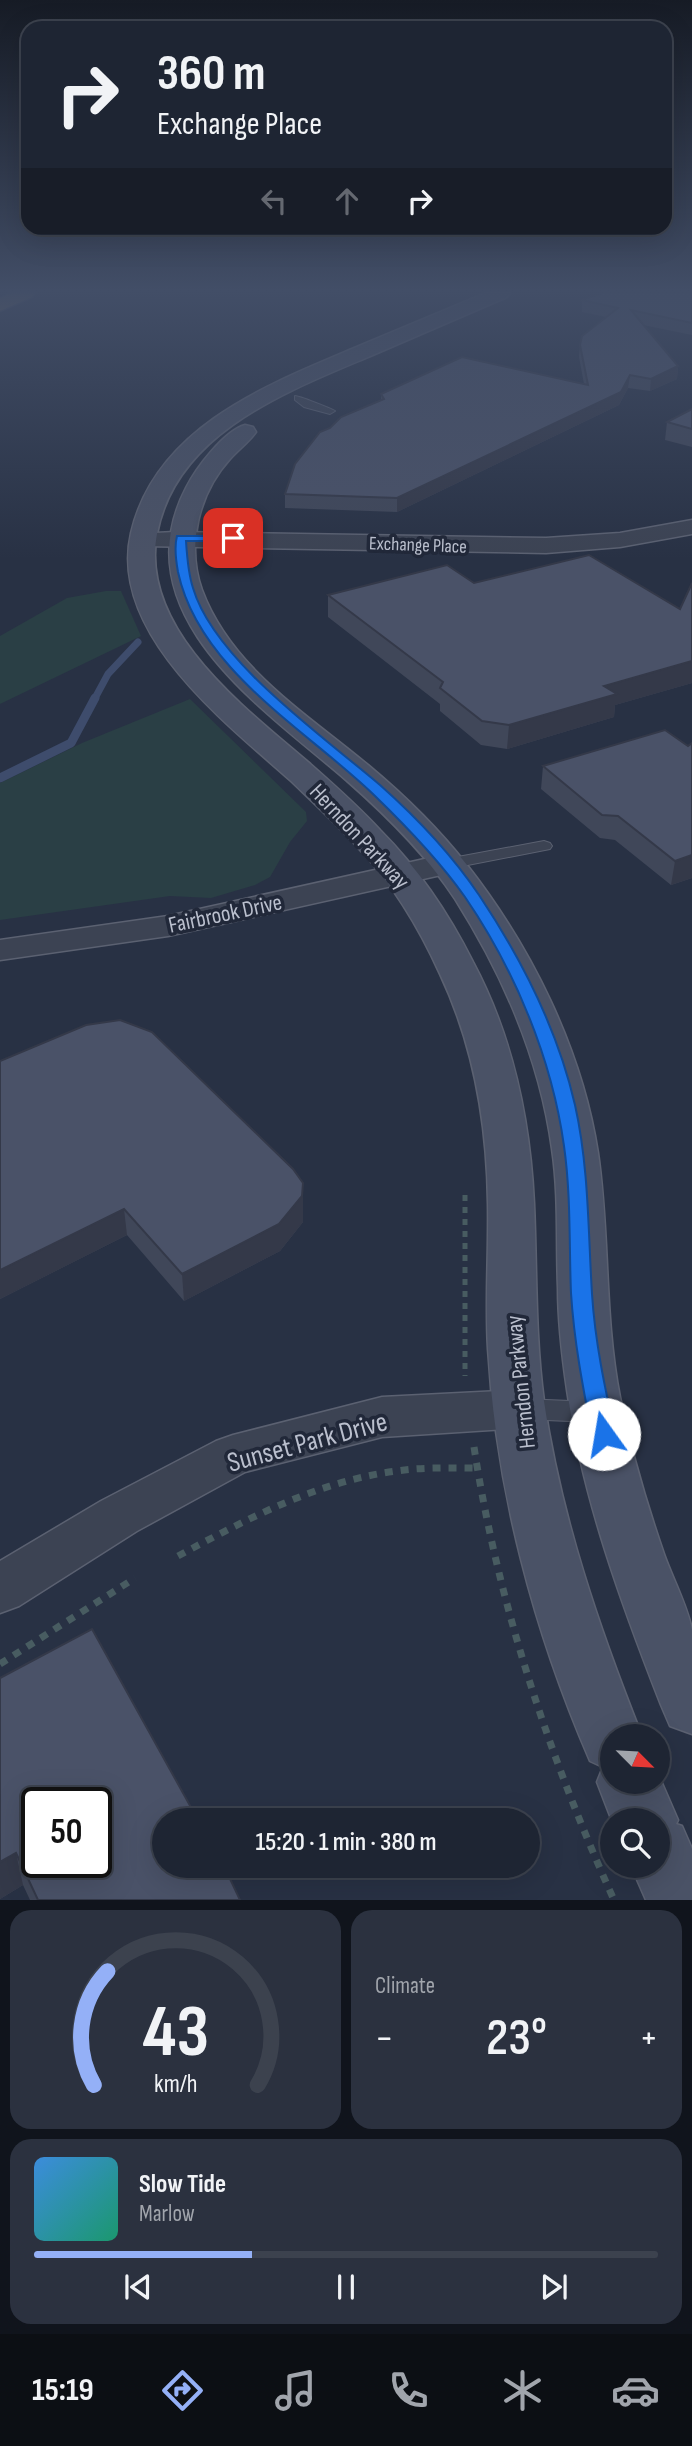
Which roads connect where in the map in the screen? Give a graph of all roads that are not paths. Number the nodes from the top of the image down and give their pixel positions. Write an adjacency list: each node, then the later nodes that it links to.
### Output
1 (293, 382): 7 (main road, Herndon Parkway)
2 (334, 382): 3 (main road, Herndon Parkway)
3 (298, 398): 4 (lane); 6 (main road, Herndon Parkway)
4 (330, 411)
5 (692, 527): 6 (street, Exchange Place)
6 (181, 538): 7 (street, Exchange Place); 9 (main road, Herndon Parkway)
7 (143, 539): 10 (main road, Herndon Parkway)
8 (544, 846): 9 (lane)
9 (447, 864): 10 (street, Fairbrook Drive); 13 (main road, Herndon Parkway)
10 (401, 875): 11 (street, Fairbrook Drive); 12 (main road, Herndon Parkway)
11 (0, 950)
12 (520, 1409): 13 (lane); 14 (street, Sunset Park Drive); 16 (main road, Herndon Parkway)
13 (598, 1412): 15 (main road, Herndon Parkway)
14 (0, 1589)
15 (692, 1705)
16 (606, 1724)
17 (670, 1877): 18 (main road)
18 (680, 1900)

